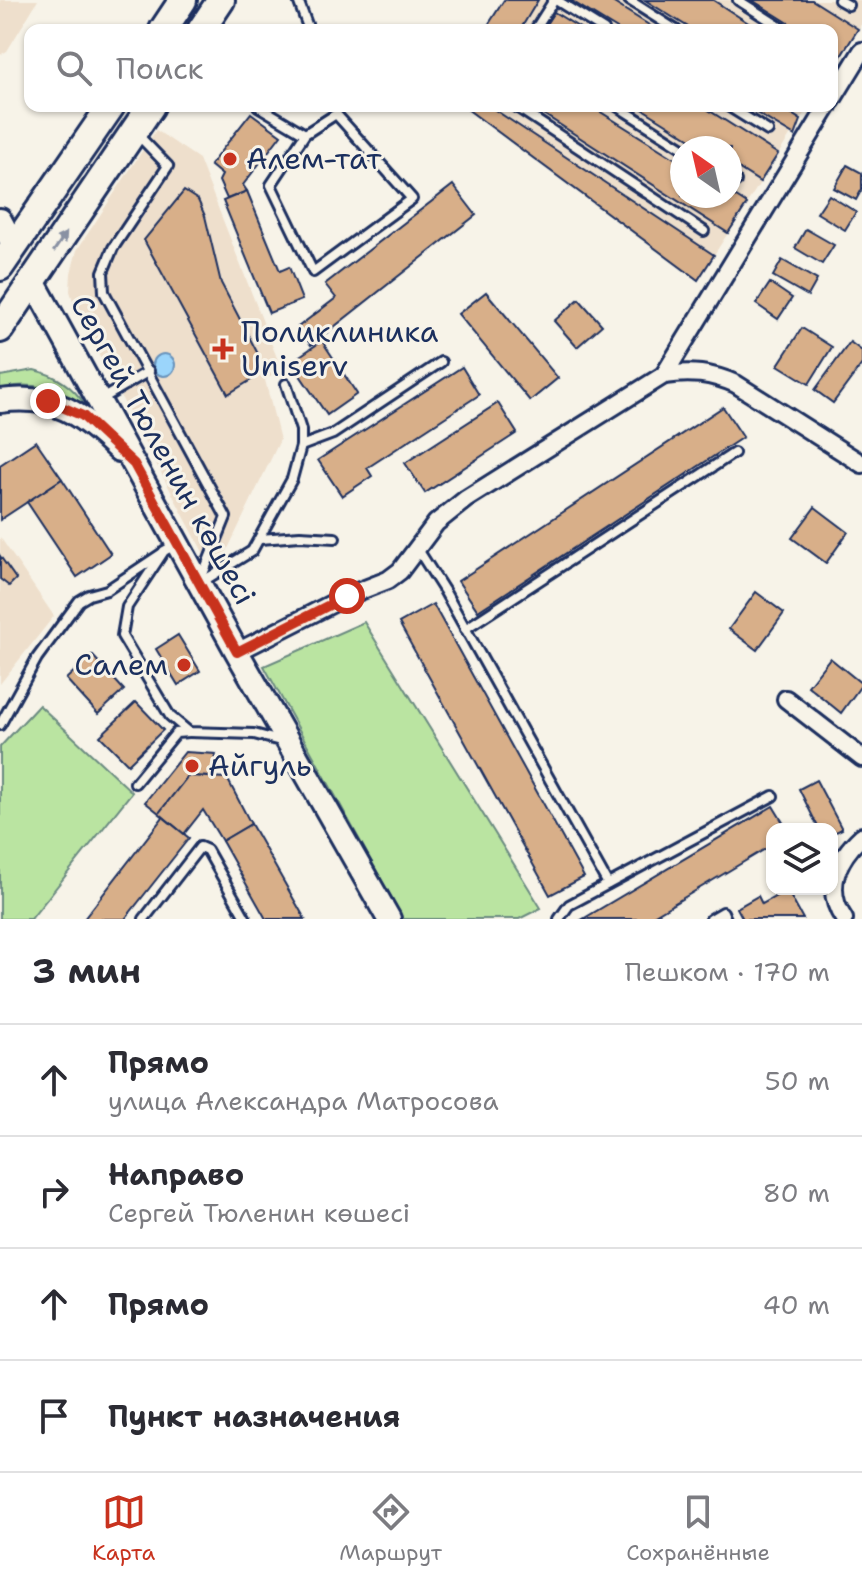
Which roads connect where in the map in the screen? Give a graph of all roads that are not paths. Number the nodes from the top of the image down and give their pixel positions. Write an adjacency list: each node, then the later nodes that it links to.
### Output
1 (183, 0): 7 (highway)
2 (221, 0): 8 (highway)
3 (298, 0): 9 (lane)
4 (555, 0): 10 (lane); 11 (lane)
5 (629, 0): 12 (lane)
6 (738, 0): 13 (lane)
7 (167, 24)
8 (205, 24)
9 (307, 24)
10 (539, 24)
11 (594, 24)
12 (667, 24)
13 (776, 24)
14 (862, 51): 15 (street)
15 (838, 90)
16 (107, 112): 29 (highway)
17 (147, 112): 23 (highway)
18 (268, 112): 25 (lane)
19 (524, 112): 28 (lane)
20 (626, 112): 26 (lane)
21 (738, 112): 24 (lane)
22 (824, 112): 34 (street)
23 (134, 131): 30 (highway, one-way to 23); 33 (lane)
24 (768, 131)
25 (305, 134): 25 (lane)
26 (670, 140)
27 (0, 220): 29 (main road, Сергей Тюленин көшесі)
28 (704, 231)
29 (7, 256): 30 (highway, Сергей Тюленин көшесі)
30 (33, 281): 31 (highway); 36 (main road, Сергей Тюленин көшесі)
31 (0, 329)
32 (441, 362): 38 (lane)
33 (149, 371): 36 (lane); 46 (lane)
34 (664, 375): 41 (street); 45 (street)
35 (286, 384): 38 (lane)
36 (99, 400): 40 (main road, Сергей Тюленин көшесі)
37 (0, 401): 40 (main road)
38 (301, 446): 43 (lane)
39 (734, 453): 47 (lane)
40 (134, 464): 44 (main road, Сергей Тюленин көшесі)
41 (862, 464)
42 (335, 538): 43 (lane)
43 (260, 539): 46 (lane)
44 (171, 547): 46 (main road, Сергей Тюленин көшесі); 50 (lane); 51 (lane)
45 (416, 548): 47 (lane); 48 (street)
46 (199, 583): 48 (main road, Сергей Тюленин көшесі)
47 (465, 629): 57 (lane)
48 (237, 652): 52 (main road, Сергей Тюленин көшесі)
49 (786, 699): 53 (street)
50 (0, 725)
51 (189, 732): 52 (lane); 54 (lane)
52 (289, 743): 60 (main road, Сергей Тюленин көшесі)
53 (862, 758)
54 (135, 783)
55 (773, 796): 57 (lane)
56 (862, 836): 64 (street)
57 (608, 884): 61 (lane)
58 (144, 919): 59 (lane)
59 (246, 919)
60 (389, 919)
61 (559, 919)
62 (711, 919): 63 (lane)
63 (726, 919)
64 (844, 919)

